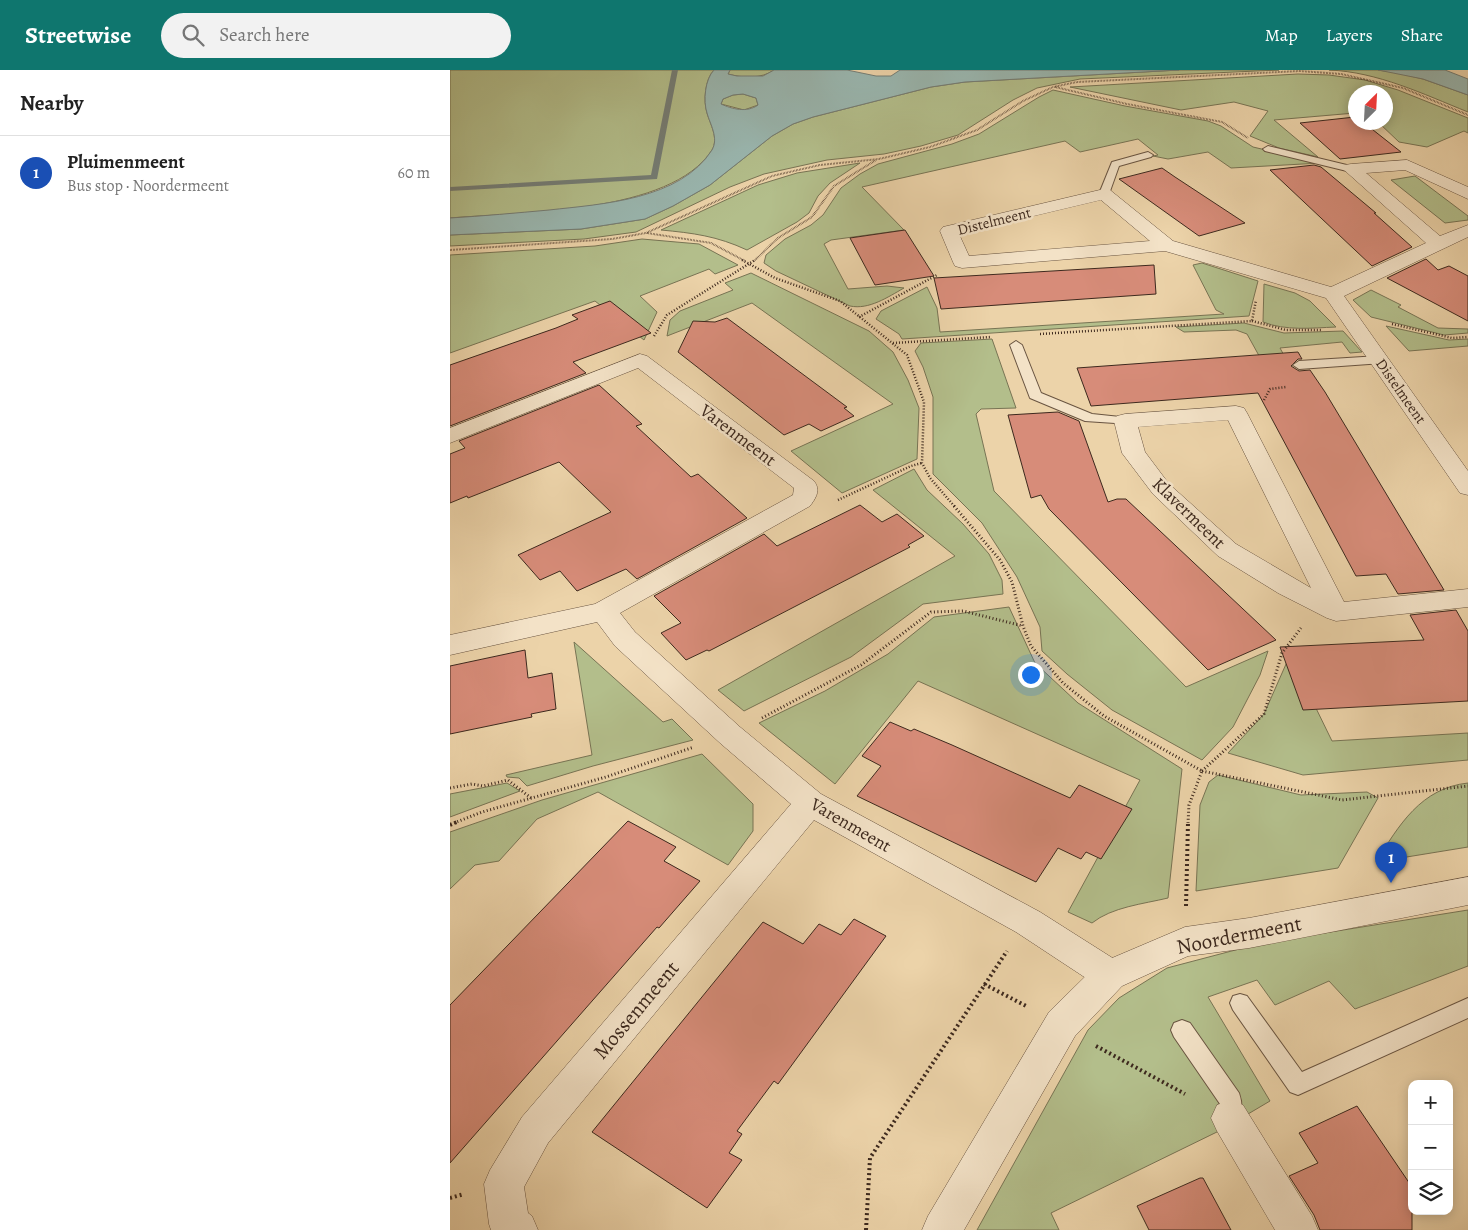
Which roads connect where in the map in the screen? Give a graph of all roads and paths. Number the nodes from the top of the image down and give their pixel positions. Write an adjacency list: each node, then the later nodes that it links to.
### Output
1 (1053, 87): 2 (path); 3 (path); 5 (path)
2 (1468, 115)
3 (1268, 149): 6 (lane)
4 (1148, 155): 7 (lane)
5 (879, 159): 10 (path); 15 (path)
6 (1351, 168): 8 (street); 11 (street)
7 (1104, 194): 12 (street, Distelmeent); 14 (street, Distelmeent)
8 (1468, 194)
9 (1468, 230): 11 (street)
10 (646, 233): 13 (path); 15 (path)
11 (1438, 244): 17 (street)
12 (1166, 245): 14 (street, Distelmeent); 16 (street, Distelmeent)
13 (450, 250)
14 (962, 262): 18 (path)
15 (750, 265): 18 (path); 26 (path)
16 (1263, 273): 17 (street, Distelmeent); 19 (path)
17 (1338, 302): 20 (street, Distelmeent); 23 (path)
18 (859, 317): 24 (path)
19 (1252, 321): 20 (path); 21 (path)
20 (1358, 329): 27 (street, Distelmeent)
21 (1036, 334)
22 (998, 336): 24 (path)
23 (1468, 337)
24 (892, 343): 32 (path)
25 (1016, 345): 30 (lane)
26 (640, 360): 31 (street); 34 (street, Varenmeent)
27 (1379, 360): 28 (lane); 33 (street, Distelmeent)
28 (1299, 365): 29 (path)
29 (1236, 413): 30 (street); 36 (street)
30 (1125, 421): 36 (street, Klavermeent)
31 (450, 436)
32 (922, 463): 34 (path); 39 (path)
33 (1468, 488)
34 (805, 496): 37 (street)
35 (1468, 598): 36 (street)
36 (1328, 608): 39 (path)
37 (603, 612): 38 (street); 43 (street, Varenmeent)
38 (450, 645)
39 (1202, 771): 40 (path); 46 (path)
40 (1468, 786)
41 (450, 788): 42 (path)
42 (531, 798)
43 (810, 803): 45 (street, Varenmeent); 54 (street, Mossenmeent)
44 (1468, 891): 46 (street, Noordermeent)
45 (1028, 922): 47 (street, Varenmeent); 48 (path)
46 (1184, 942): 47 (street, Noordermeent)
47 (1110, 975): 51 (street, Noordermeent)
48 (984, 984): 51 (path); 55 (path)
49 (1240, 1003): 50 (lane)
50 (1468, 1008)
51 (1062, 1024): 53 (path); 56 (street, Noordermeent)
52 (1182, 1030): 53 (lane)
53 (1230, 1118): 57 (street)
54 (518, 1230)
55 (866, 1230)
56 (942, 1230)
57 (1298, 1230)

